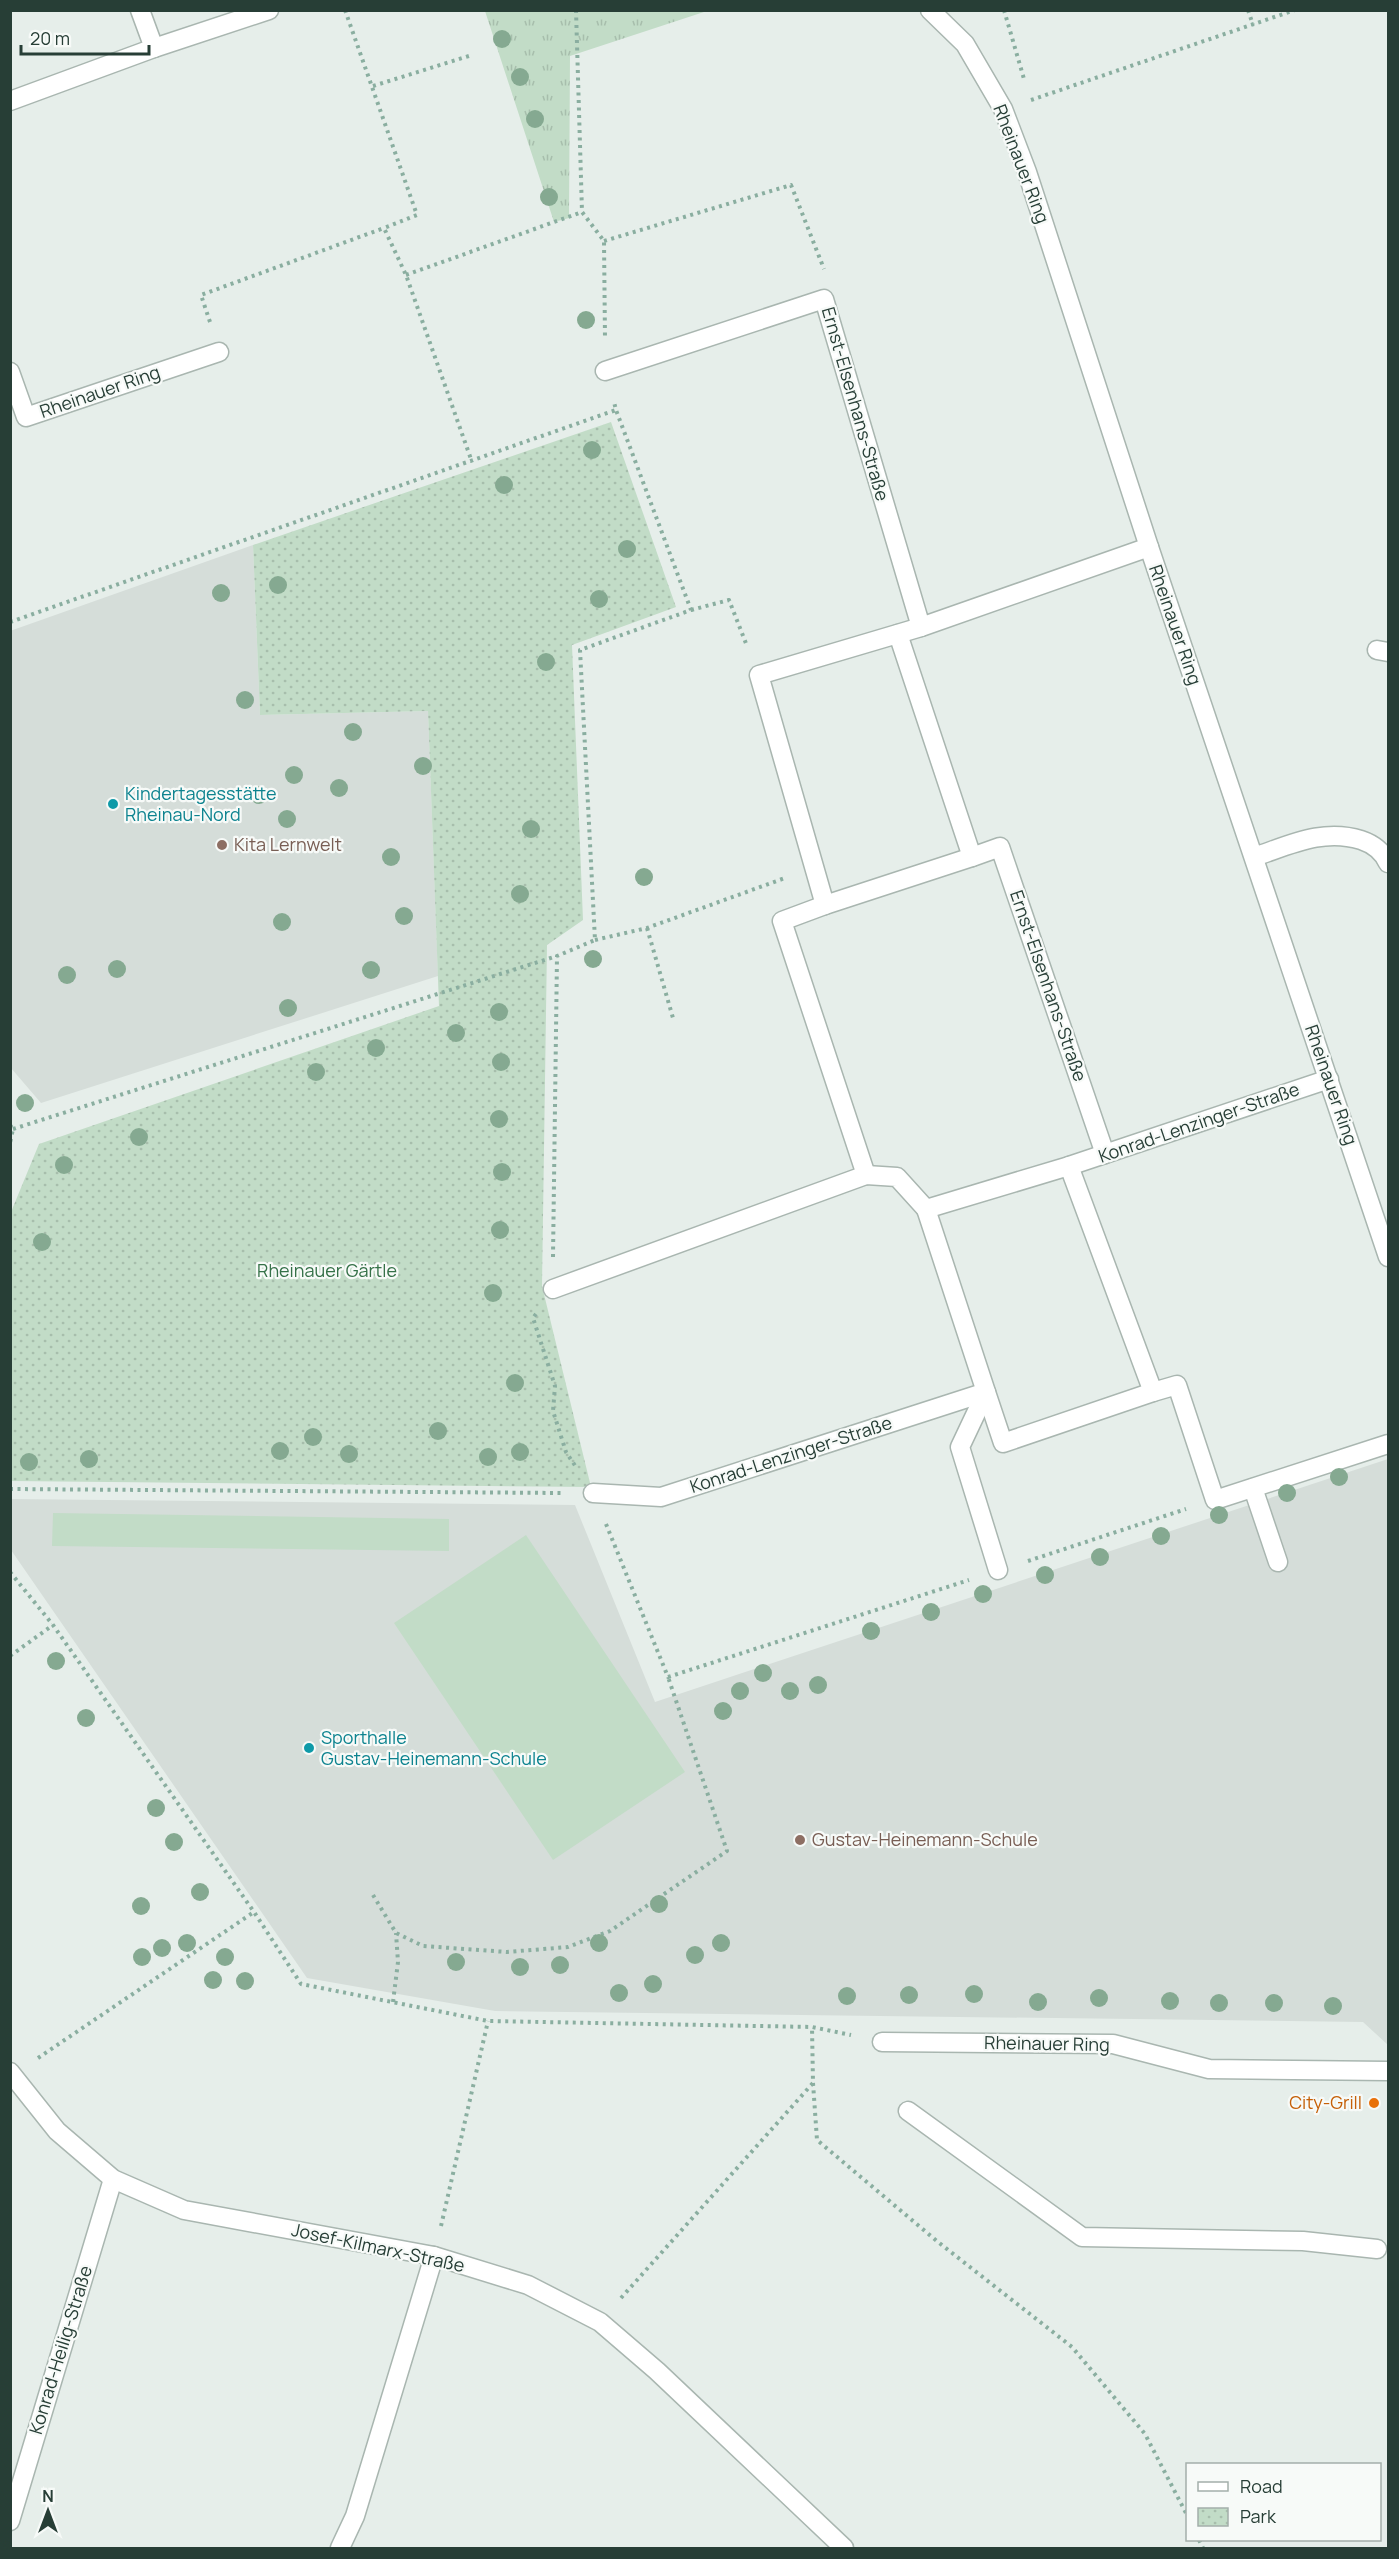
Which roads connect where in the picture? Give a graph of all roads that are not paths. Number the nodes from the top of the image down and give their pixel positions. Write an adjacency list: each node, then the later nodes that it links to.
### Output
1 (140, 10): 4 (street)
2 (269, 10): 4 (street)
3 (930, 10): 9 (street, Rheinauer Ring)
4 (154, 48): 5 (street)
5 (10, 101)
6 (219, 352): 8 (street, Rheinauer Ring)
7 (605, 371): 10 (street, Ernst-Elsenhans-Straße)
8 (10, 372)
9 (1149, 547): 10 (street); 13 (street, Rheinauer Ring)
10 (921, 627): 11 (street)
11 (898, 634): 12 (street); 15 (street)
12 (972, 857): 15 (street, Ernst-Elsenhans-Straße); 17 (street, Ernst-Elsenhans-Straße)
13 (1254, 857): 14 (street); 16 (street, Rheinauer Ring)
14 (1389, 863)
15 (825, 905): 19 (street, Ernst-Elsenhans-Straße)
16 (1329, 1079): 17 (street, Konrad-Lenzinger-Straße); 21 (street, Rheinauer Ring)
17 (1105, 1154): 18 (street, Konrad-Lenzinger-Straße)
18 (1070, 1166): 20 (street, Konrad-Lenzinger-Straße); 24 (street)
19 (866, 1175): 20 (street); 22 (street)
20 (926, 1209): 23 (street)
21 (1387, 1246)
22 (553, 1289)
23 (986, 1392): 24 (street); 27 (street, Konrad-Lenzinger-Straße); 29 (street)
24 (1153, 1392): 26 (street)
25 (1389, 1444): 26 (street)
26 (1253, 1488): 28 (street)
27 (593, 1493)
28 (1278, 1562)
29 (998, 1570)
30 (882, 2042): 31 (street, Rheinauer Ring)
31 (1389, 2071)
32 (11, 2073): 34 (street, Josef-Kilmarx-Straße)
33 (908, 2111): 35 (street)
34 (113, 2179): 36 (street, Josef-Kilmarx-Straße); 37 (street, Konrad-Heilig-Straße)
35 (1377, 2248)
36 (434, 2256): 38 (street); 39 (street, Josef-Kilmarx-Straße)
37 (10, 2521)
38 (340, 2548)
39 (844, 2548)

